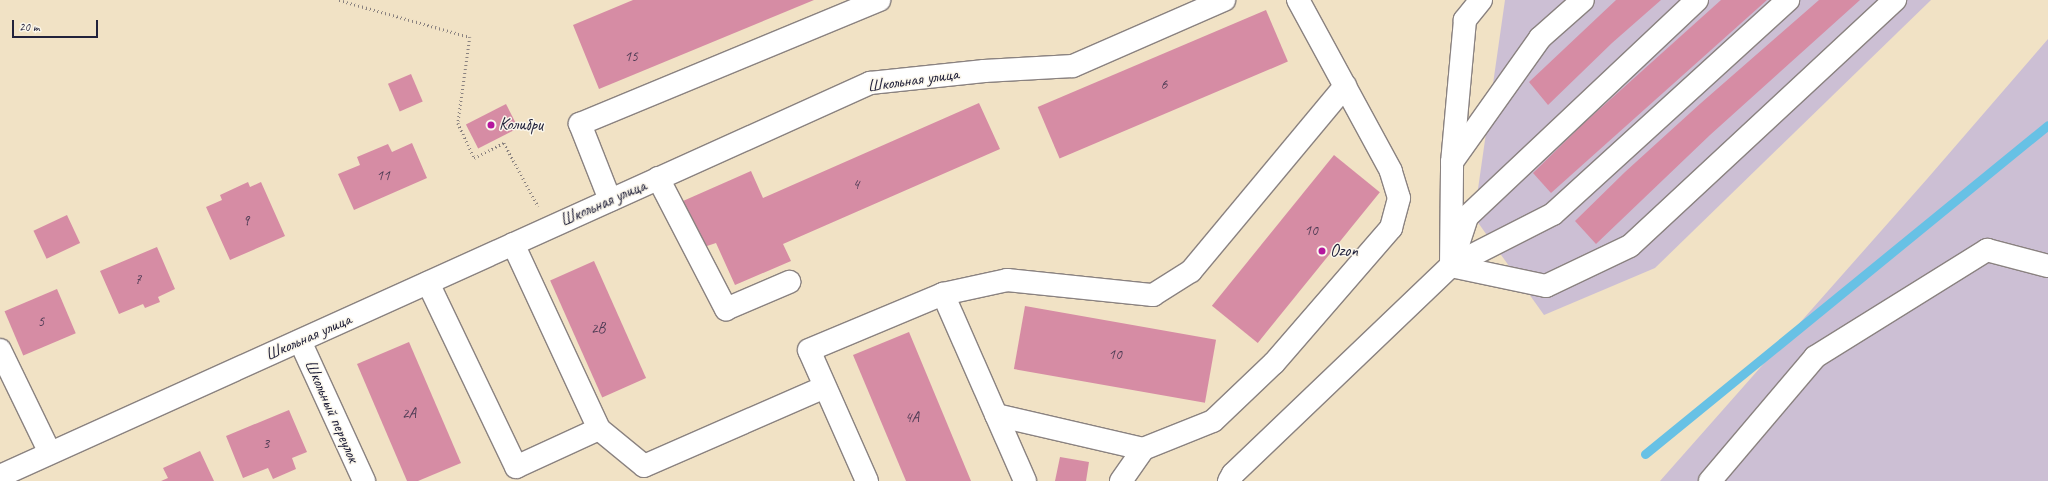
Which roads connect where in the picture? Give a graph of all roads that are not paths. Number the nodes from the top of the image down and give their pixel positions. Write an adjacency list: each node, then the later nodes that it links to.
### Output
1 (879, 0): 12 (street)
2 (1224, 0): 11 (street, Школьная улица)
3 (1298, 0): 9 (street)
4 (1481, 0): 10 (street)
5 (1583, 0): 10 (street)
6 (1697, 0): 14 (street)
7 (1788, 0): 14 (street)
8 (1895, 0): 14 (street)
9 (1345, 86): 18 (street); 24 (street)
10 (1452, 162): 14 (street)
11 (658, 178): 12 (street, Школьная улица); 16 (street)
12 (610, 200): 13 (street, Школьная улица)
13 (513, 244): 17 (street, Школьная улица); 23 (street)
14 (1451, 266): 32 (street)
15 (2048, 266): 33 (street)
16 (789, 282)
17 (428, 283): 19 (street, Школьная улица); 23 (street)
18 (943, 294): 21 (street); 22 (street)
19 (300, 340): 25 (street, Школьная улица); 28 (street, Школьный переулок)
20 (0, 350): 25 (street)
21 (825, 387): 26 (street); 29 (street)
22 (996, 415): 24 (street); 30 (street)
23 (599, 429): 26 (street)
24 (1143, 450): 31 (street)
25 (50, 453): 27 (street, Школьная улица)
26 (647, 473)
27 (0, 476)
28 (364, 481)
29 (867, 481)
30 (1025, 481)
31 (1121, 481)
32 (1229, 481)
33 (1710, 481)

